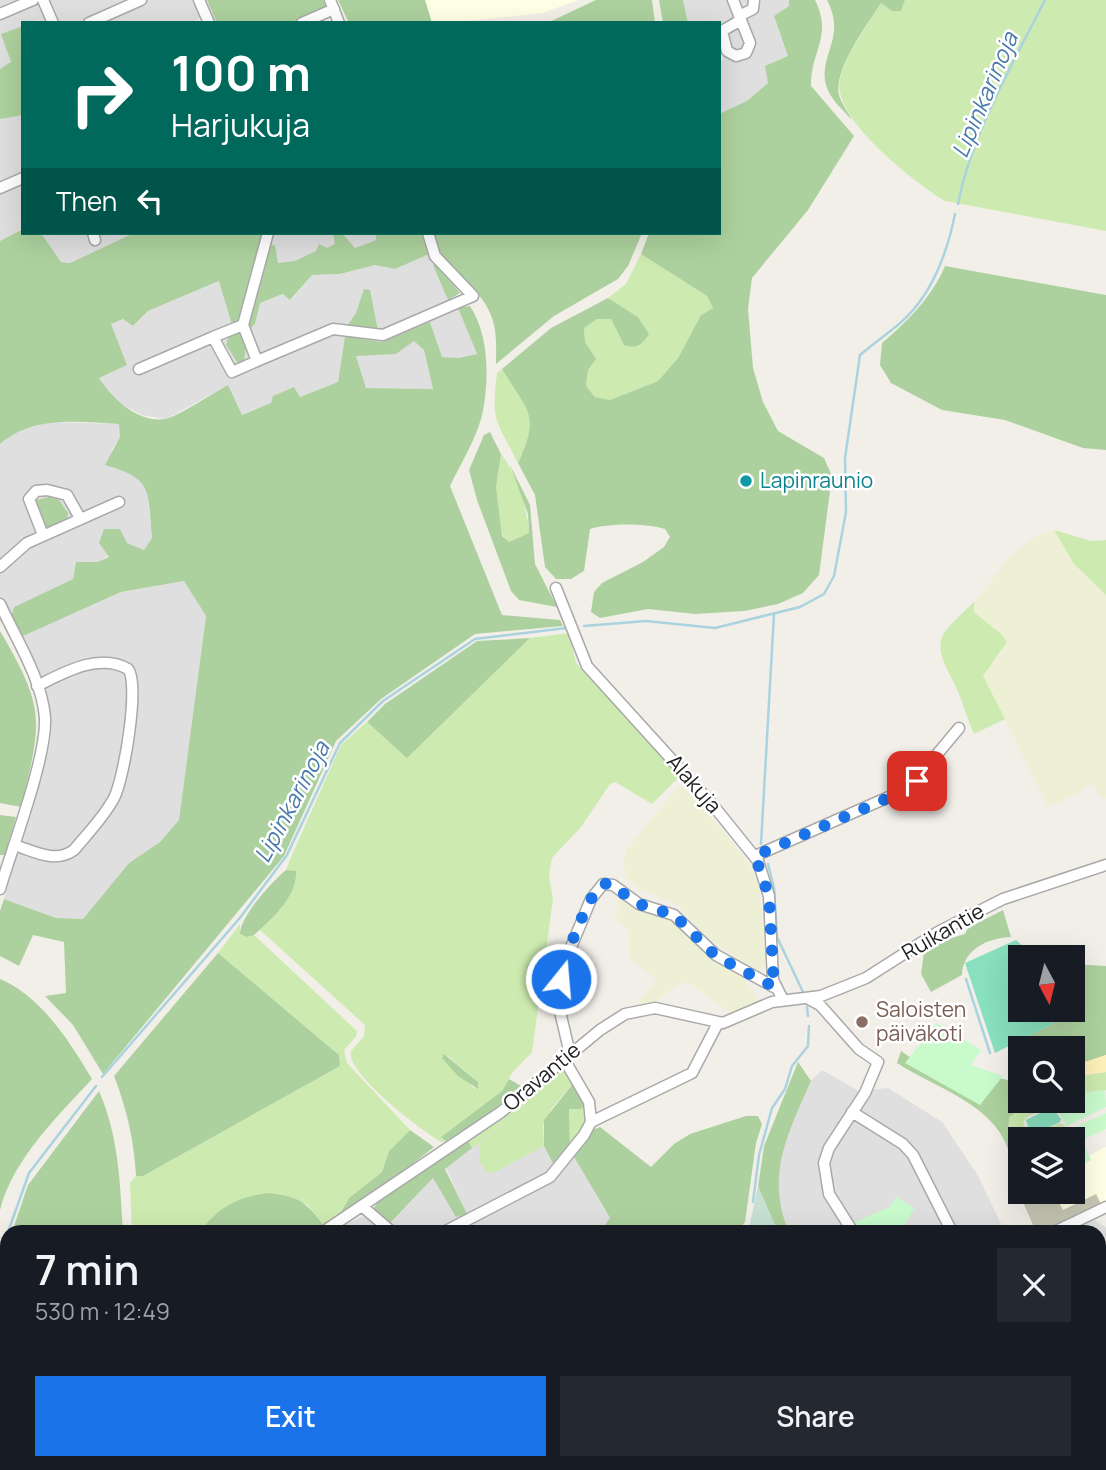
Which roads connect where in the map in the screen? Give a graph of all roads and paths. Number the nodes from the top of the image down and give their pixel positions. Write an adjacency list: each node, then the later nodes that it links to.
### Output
1 (33, 0): 8 (street)
2 (43, 0): 9 (street)
3 (141, 0): 10 (street)
4 (199, 0): 11 (street)
5 (733, 0): 6 (street)
6 (754, 0)
7 (332, 4): 12 (street); 13 (street)
8 (0, 14)
9 (51, 21)
10 (94, 21)
11 (208, 21)
12 (305, 21)
13 (338, 21)
14 (21, 179): 15 (street)
15 (0, 188)
16 (267, 235): 18 (street)
17 (429, 235): 20 (street)
18 (243, 325): 19 (street); 20 (street)
19 (213, 337): 20 (street); 21 (street)
20 (257, 361)
21 (139, 369)
22 (120, 502): 23 (street)
23 (80, 518): 24 (street); 24 (street)
24 (43, 535): 25 (street)
25 (0, 567)
26 (556, 588): 31 (street, Alakuja)
27 (0, 604): 28 (street)
28 (37, 686): 30 (street); 30 (street)
29 (959, 728): 31 (street)
30 (13, 845): 33 (street)
31 (755, 856): 34 (street, Alakuja)
32 (1106, 864): 35 (street, Ruikantie)
33 (0, 889)
34 (774, 987): 36 (street, Alakuja); 38 (street)
35 (808, 999): 36 (street, Ruikantie); 39 (street)
36 (782, 1000): 37 (street)
37 (718, 1023): 38 (street, Oravantie); 40 (street)
38 (567, 1057): 40 (street); 41 (street, Oravantie)
39 (852, 1112): 46 (street); 47 (street)
40 (591, 1122): 45 (street)
41 (363, 1207): 43 (street, Oravantie); 44 (street)
42 (1104, 1212): 48 (street)
43 (334, 1225)
44 (385, 1225)
45 (465, 1225)
46 (849, 1225)
47 (948, 1225)
48 (1072, 1225)

